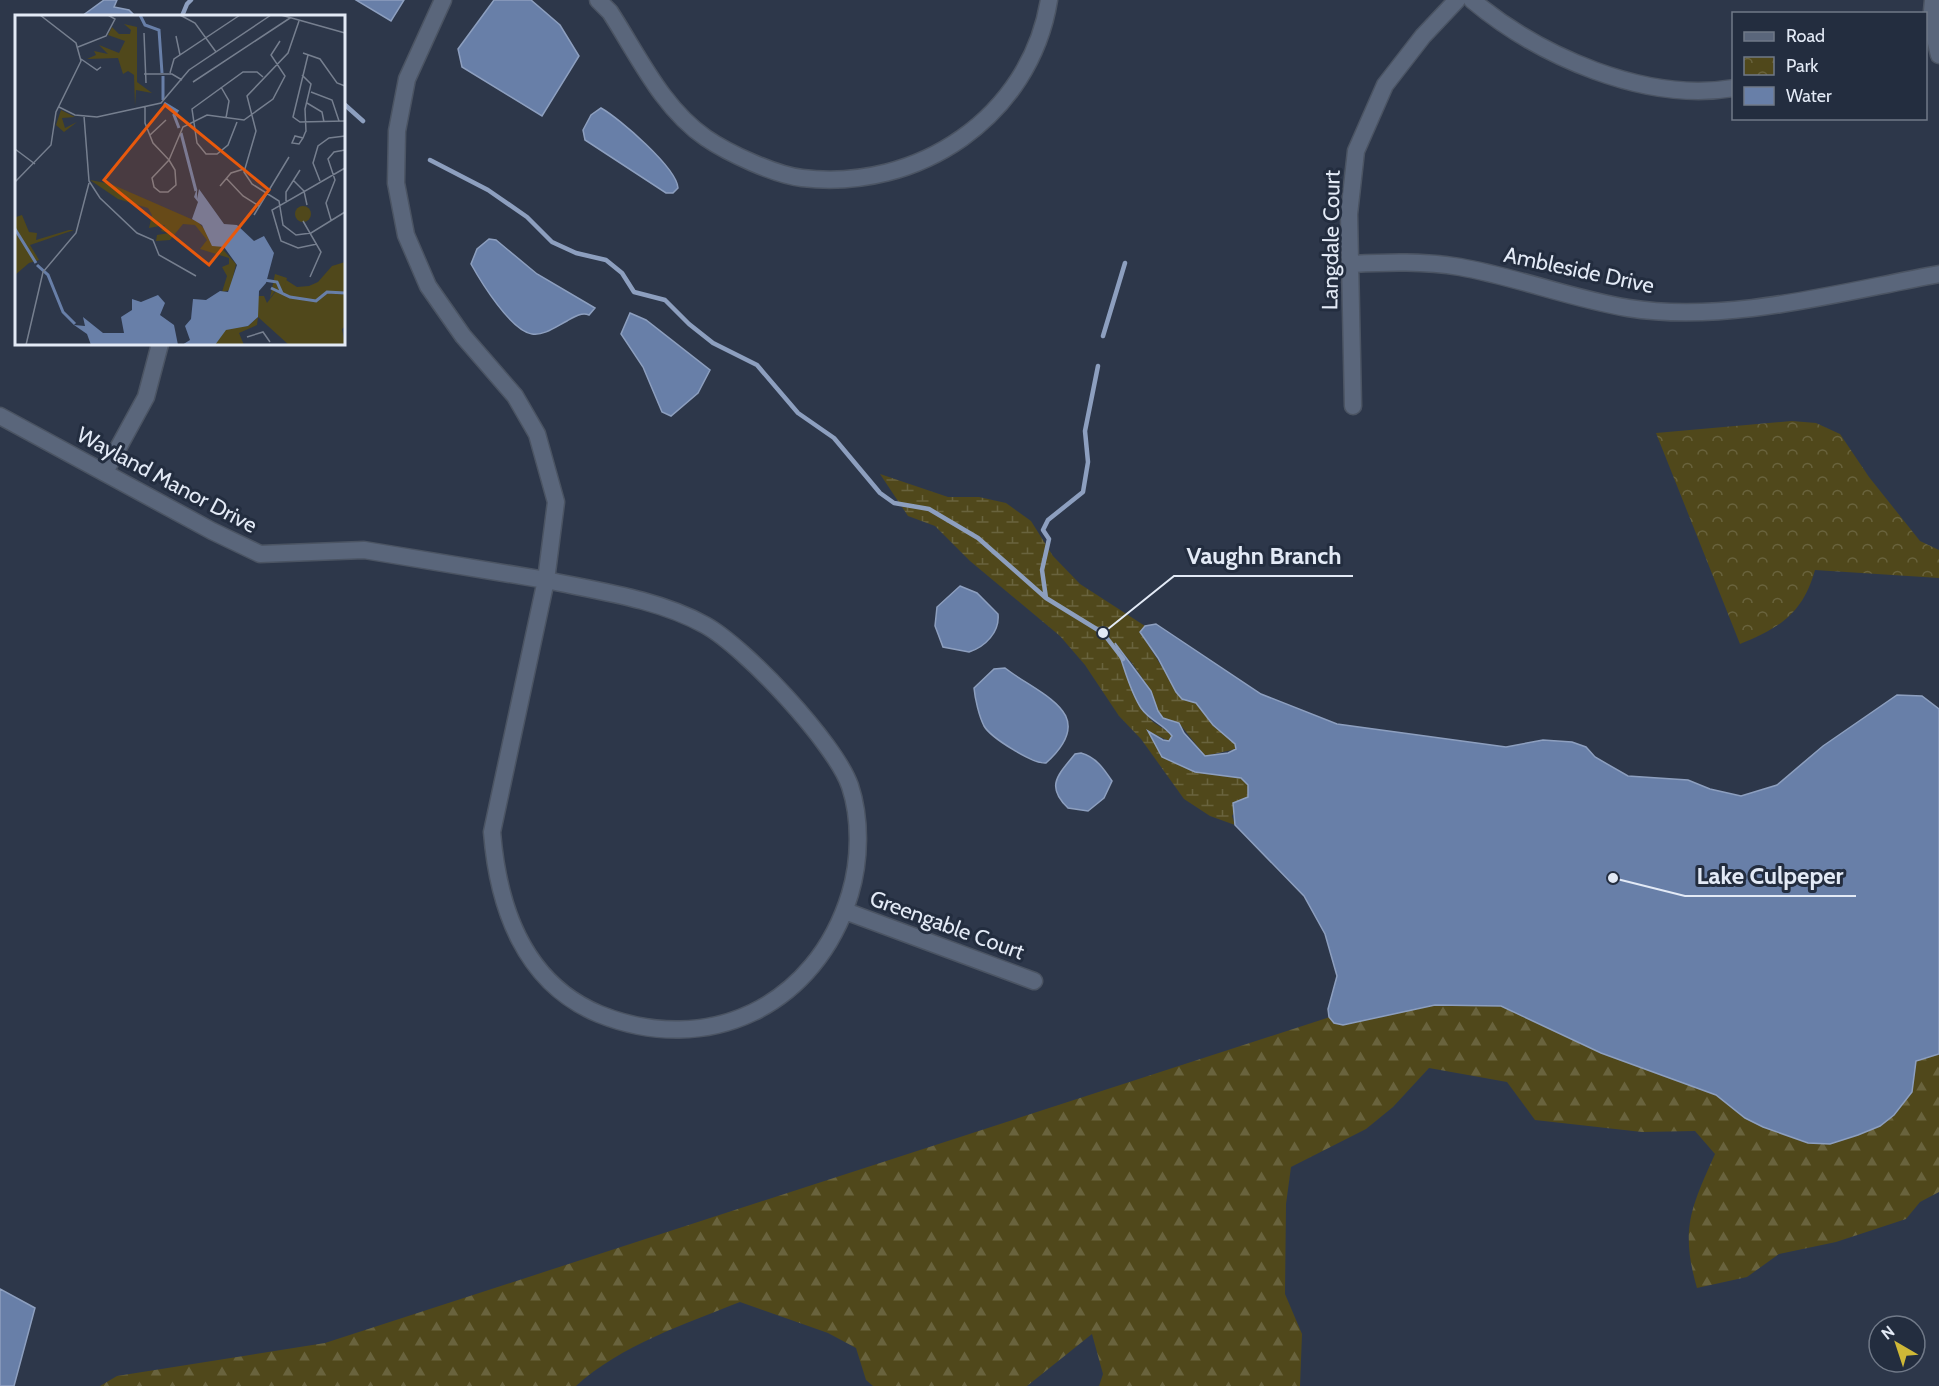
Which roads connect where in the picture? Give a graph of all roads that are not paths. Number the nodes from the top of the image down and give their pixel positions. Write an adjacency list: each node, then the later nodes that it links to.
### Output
1 (443, 0): 15 (street, Wayland Manor Drive)
2 (598, 0): 3 (street)
3 (1049, 0)
4 (1457, 0): 9 (street, Langdale Court)
5 (1472, 0): 8 (street)
6 (1933, 0): 7 (street)
7 (1939, 52)
8 (1732, 88)
9 (1352, 264): 10 (street, Ambleside Drive); 12 (street, Langdale Court)
10 (1939, 274)
11 (160, 345): 14 (street)
12 (1353, 406)
13 (0, 416): 14 (street, Wayland Manor Drive)
14 (105, 472): 15 (street, Wayland Manor Drive)
15 (546, 580): 16 (street, Wayland Manor Drive); 16 (street, Wayland Manor Drive)
16 (845, 911): 17 (street, Greengable Court)
17 (1034, 981)

